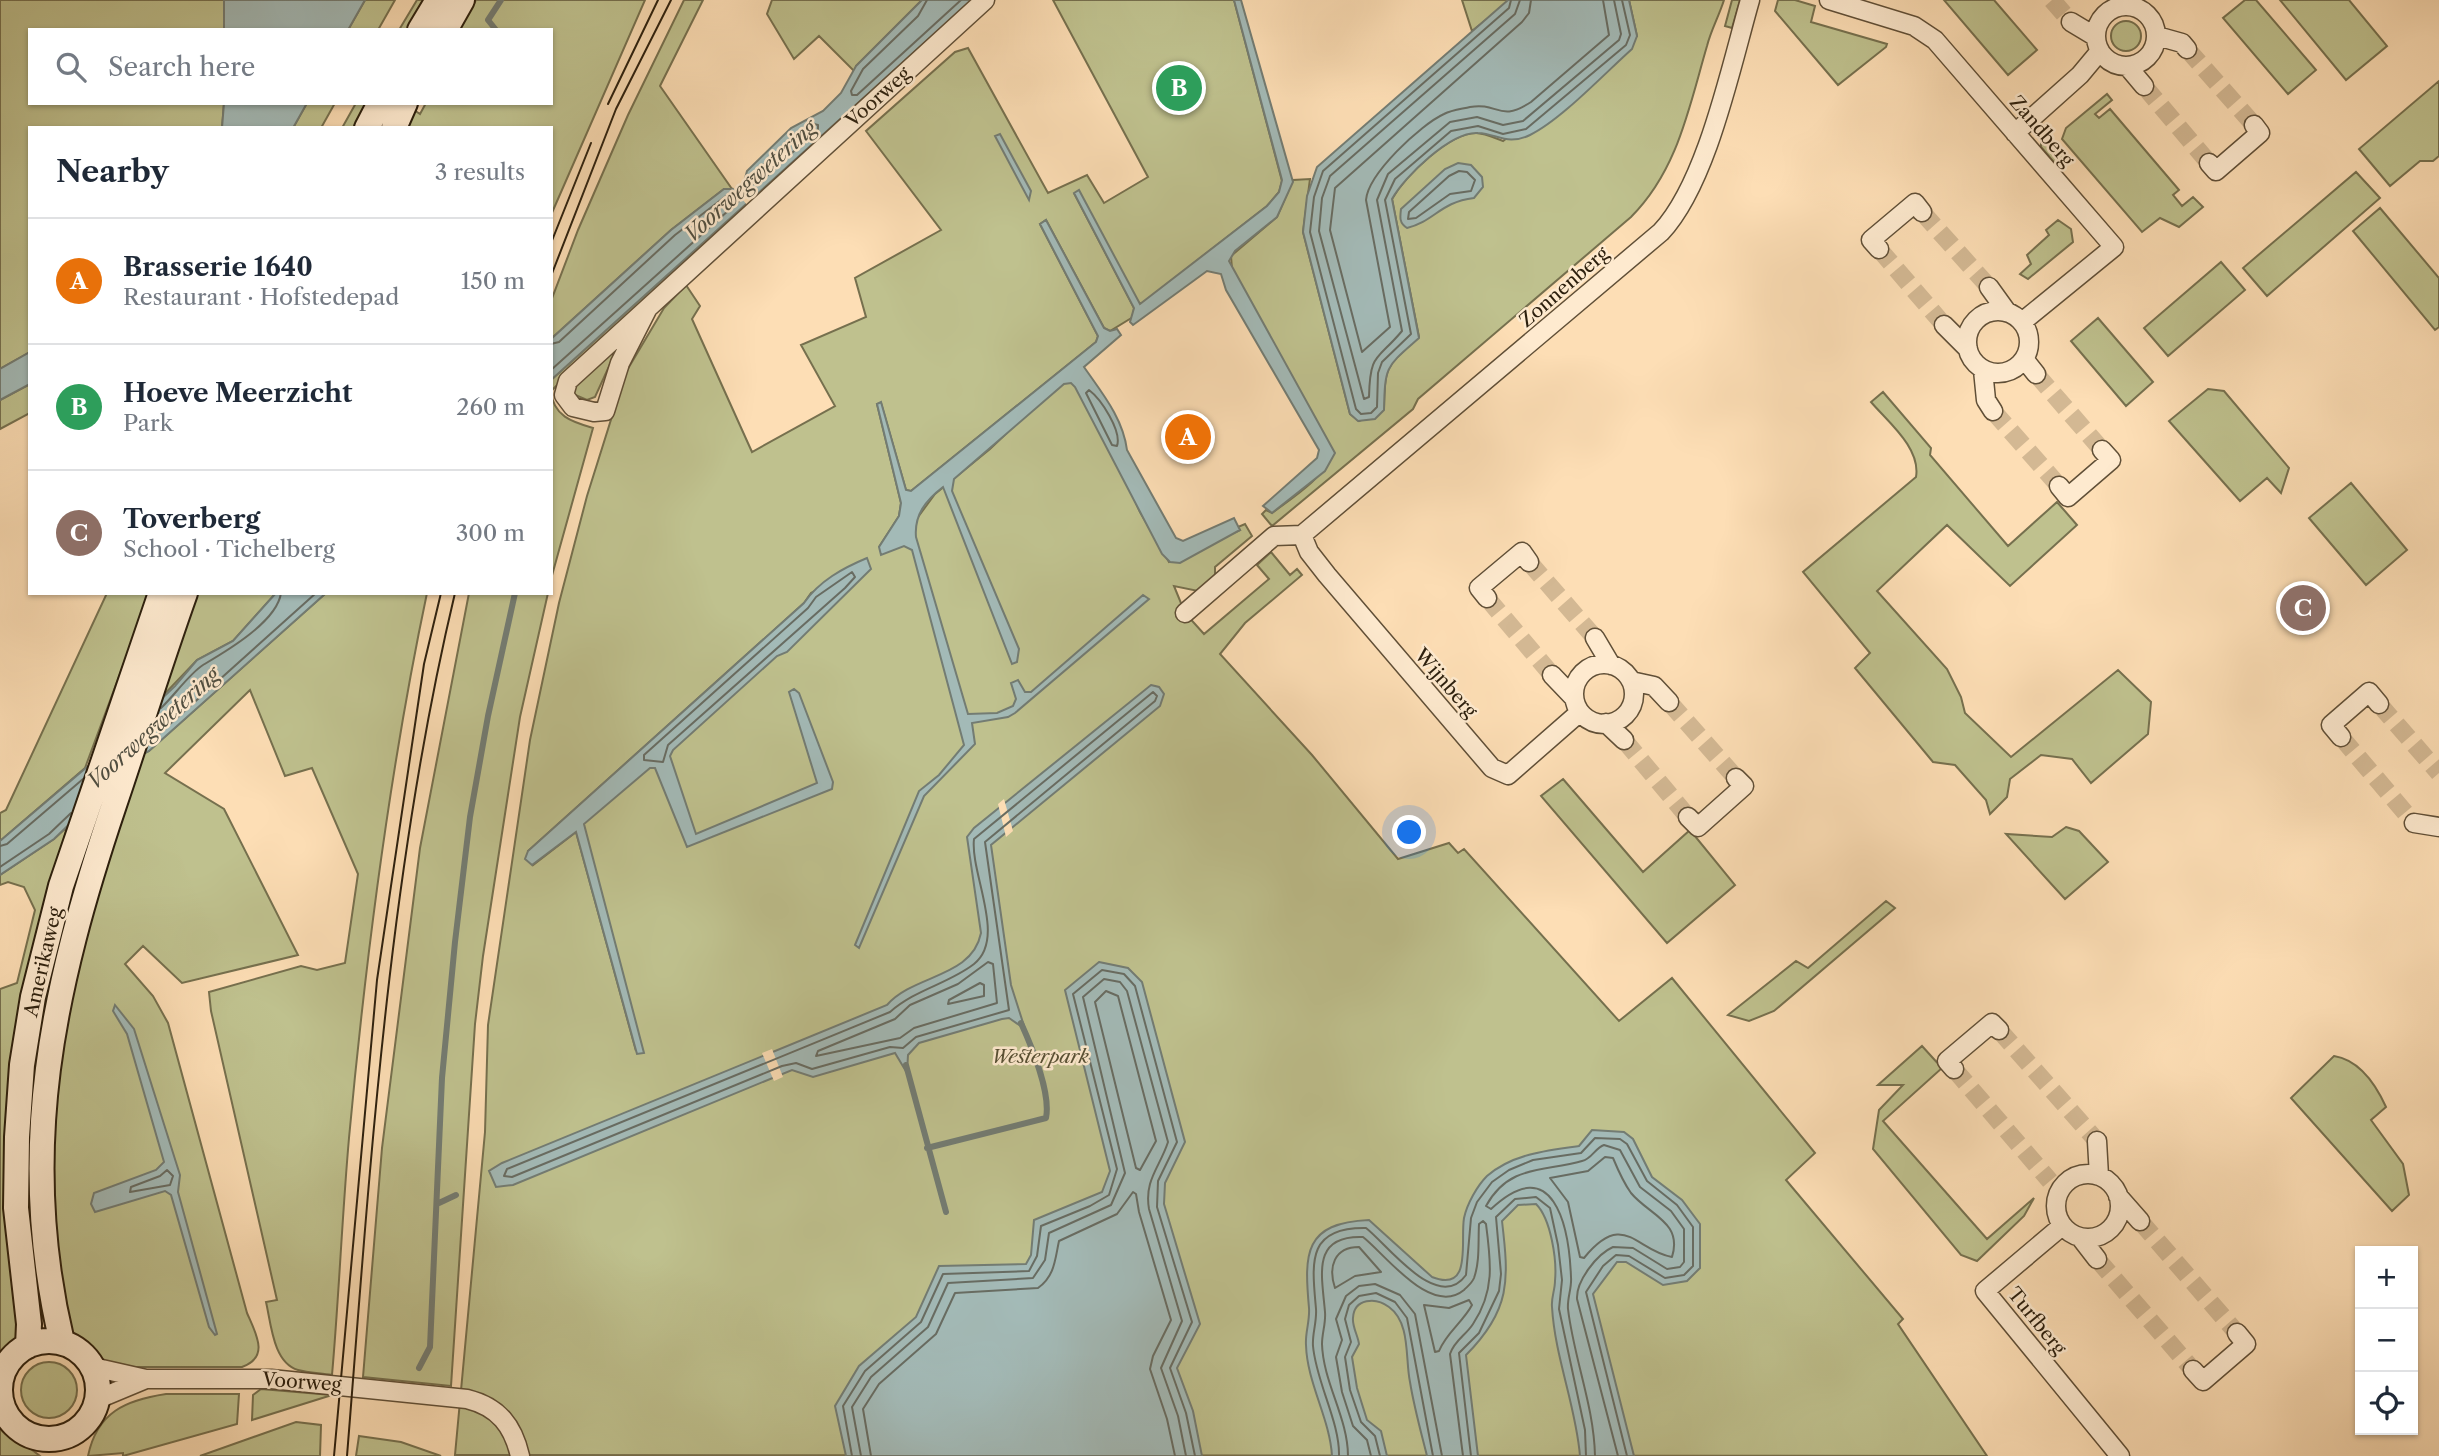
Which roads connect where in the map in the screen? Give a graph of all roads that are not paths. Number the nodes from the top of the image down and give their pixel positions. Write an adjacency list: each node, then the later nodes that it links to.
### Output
1 (438, 0): 8 (main road)
2 (462, 0): 9 (main road)
3 (985, 0): 25 (street, Voorweg)
4 (1750, 0): 35 (street, Zonnenberg)
5 (1829, 0): 20 (street, Zandberg)
6 (2122, 3): 10 (street); 11 (street)
7 (2071, 22): 11 (street)
8 (421, 28)
9 (446, 28)
10 (2157, 36): 12 (street); 13 (street)
11 (2098, 44): 13 (street); 20 (street)
12 (2187, 49)
13 (2128, 67): 14 (street)
14 (2144, 86)
15 (379, 105): 18 (main road)
16 (404, 105): 19 (main road)
17 (2254, 125): 21 (street)
18 (368, 126)
19 (395, 126)
20 (2015, 133): 26 (street, Zandberg)
21 (2209, 163)
22 (1922, 212): 23 (street)
23 (1879, 249)
24 (1989, 287): 26 (street)
25 (648, 308): 25 (street, Voorweg)
26 (2015, 317): 28 (street, Zandberg); 29 (street)
27 (1944, 325): 28 (street)
28 (1968, 349): 30 (street)
29 (2024, 359): 30 (street); 31 (street)
30 (1983, 370): 32 (street)
31 (2036, 374)
32 (1993, 411)
33 (2102, 450): 34 (street)
34 (2059, 486)
35 (1303, 535): 40 (street); 47 (street, Wijnberg)
36 (1530, 562): 39 (street)
37 (160, 595): 66 (main road, Amerikaweg)
38 (184, 595): 65 (main road, Amerikaweg)
39 (1487, 598)
40 (1185, 613)
41 (1595, 638): 42 (street)
42 (1611, 665): 44 (street); 47 (street, Wijnberg)
43 (1552, 675): 47 (street)
44 (1631, 681): 45 (street); 48 (street)
45 (1669, 702)
46 (2379, 704): 49 (street)
47 (1577, 705): 48 (street)
48 (1606, 723): 50 (street)
49 (2341, 737)
50 (1624, 740)
51 (1736, 778): 52 (street)
52 (1689, 817)
53 (2414, 823): 54 (street)
54 (2439, 827)
55 (1999, 1030): 56 (street)
56 (1954, 1069)
57 (2097, 1141): 58 (street)
58 (2099, 1176): 59 (street); 61 (street)
59 (2119, 1196): 60 (street); 62 (street)
60 (2140, 1222)
61 (2062, 1226): 62 (street); 76 (street, Turfberg)
62 (2080, 1237): 63 (street)
63 (2097, 1259)
64 (2237, 1333): 68 (street)
65 (61, 1342): 66 (main road); 67 (main road)
66 (27, 1346): 69 (main road)
67 (93, 1367): 70 (street, Voorweg); 71 (main road)
68 (2193, 1370)
69 (2, 1372): 72 (main road)
70 (146, 1379): 71 (street, Voorweg); 75 (street, Voorweg)
71 (98, 1399): 73 (main road)
72 (1, 1401): 74 (main road)
73 (74, 1445): 74 (main road)
74 (45, 1447)
75 (520, 1456)
76 (2120, 1456)

